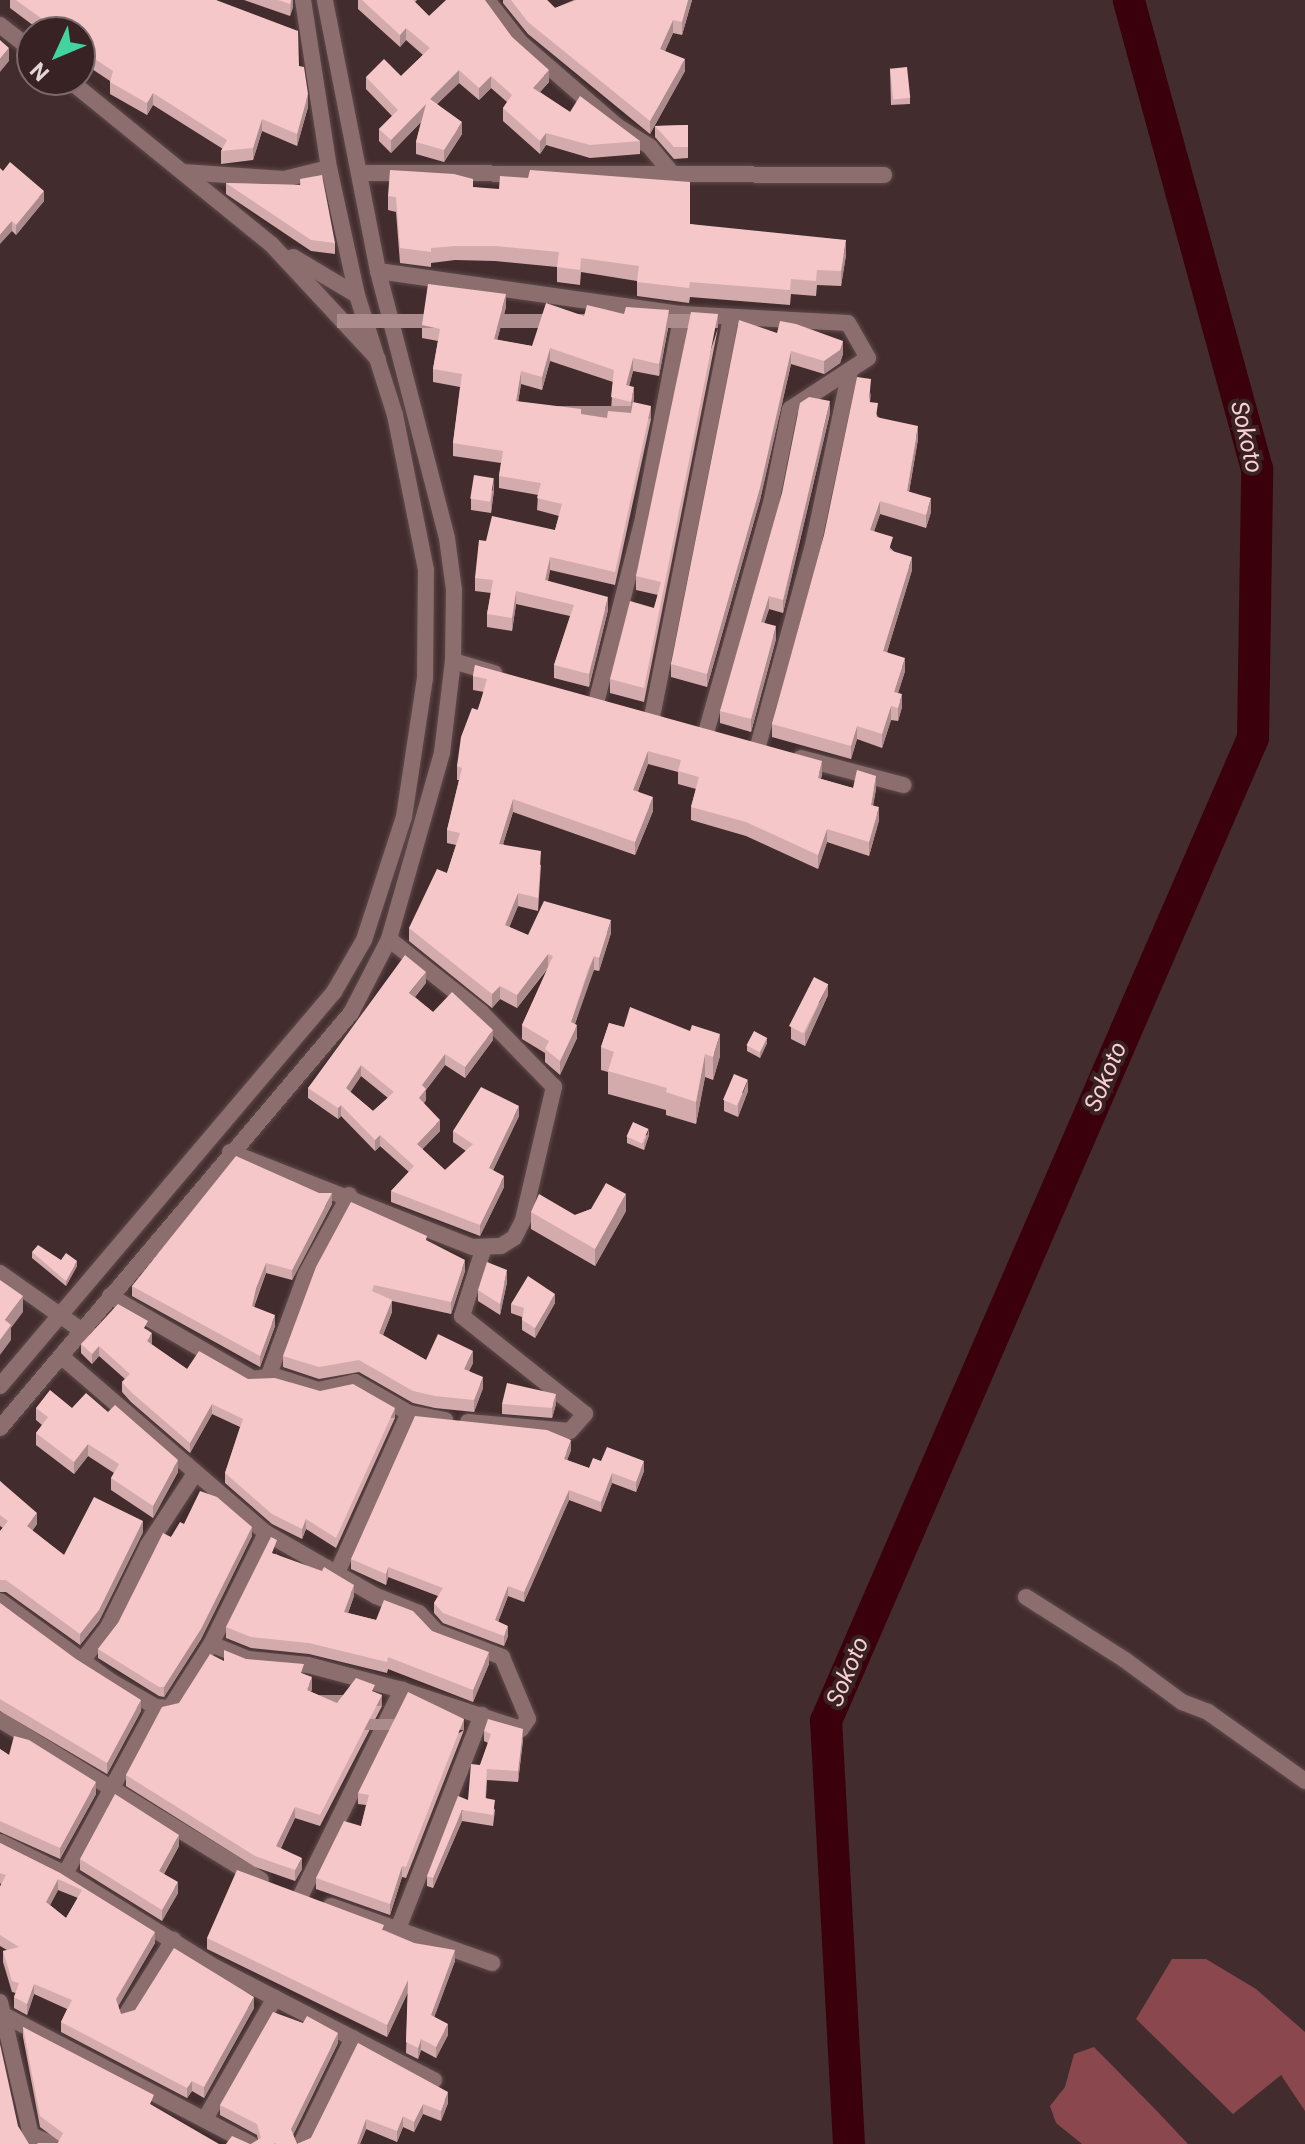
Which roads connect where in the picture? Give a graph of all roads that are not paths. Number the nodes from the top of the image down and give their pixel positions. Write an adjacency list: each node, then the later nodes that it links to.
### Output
1 (303, 0): 7 (street)
2 (325, 0): 10 (street)
3 (487, 0): 8 (street)
4 (0, 25): 5 (street)
5 (16, 38)
6 (89, 96): 9 (street)
7 (329, 168): 9 (street); 14 (street)
8 (670, 171): 10 (street); 11 (street)
9 (183, 172): 12 (street)
10 (361, 173): 13 (street)
11 (884, 175)
12 (271, 244): 14 (street); 17 (street)
13 (378, 271): 15 (street); 19 (street)
14 (357, 295): 17 (street)
15 (682, 314): 16 (street); 21 (street)
16 (731, 318): 18 (street); 22 (street)
17 (379, 360): 31 (street)
18 (849, 375): 23 (street); 24 (street)
19 (453, 661): 20 (street); 25 (street)
20 (511, 678)
21 (597, 703)
22 (652, 717)
23 (706, 732)
24 (903, 785)
25 (389, 939): 26 (street); 28 (street)
26 (230, 1152): 27 (street); 30 (street)
27 (349, 1195): 28 (street); 34 (street)
28 (483, 1250): 36 (street)
29 (0, 1273): 31 (street)
30 (110, 1296): 32 (street); 34 (street)
31 (60, 1312): 32 (street); 35 (street)
32 (81, 1330): 33 (street)
33 (62, 1357): 37 (street); 38 (street)
34 (267, 1380): 36 (street)
35 (0, 1386)
36 (409, 1413): 40 (street)
37 (0, 1428)
38 (194, 1475): 39 (street); 44 (street)
39 (266, 1533): 40 (street); 43 (street)
40 (337, 1573): 47 (street)
41 (1026, 1597): 49 (street)
42 (0, 1601): 44 (street)
43 (211, 1644): 45 (street); 46 (street)
44 (82, 1661): 46 (street)
45 (402, 1690): 47 (street); 53 (street)
46 (156, 1707): 50 (street)
47 (482, 1715): 54 (street)
48 (0, 1720): 50 (street)
49 (1305, 1781)
50 (115, 1790): 52 (street); 53 (street)
51 (0, 1842): 52 (street)
52 (65, 1874): 55 (street)
53 (288, 1890): 54 (street)
54 (398, 1929): 56 (street)
55 (173, 1940): 57 (street); 59 (street)
56 (492, 1963)
57 (275, 1998): 60 (street); 62 (street)
58 (2, 2008): 62 (street); 63 (street)
59 (126, 2015)
60 (353, 2038): 61 (street); 66 (street)
61 (434, 2080)
62 (205, 2119): 65 (street)
63 (31, 2139): 64 (street)
64 (52, 2144)
65 (251, 2144)
66 (301, 2144)

